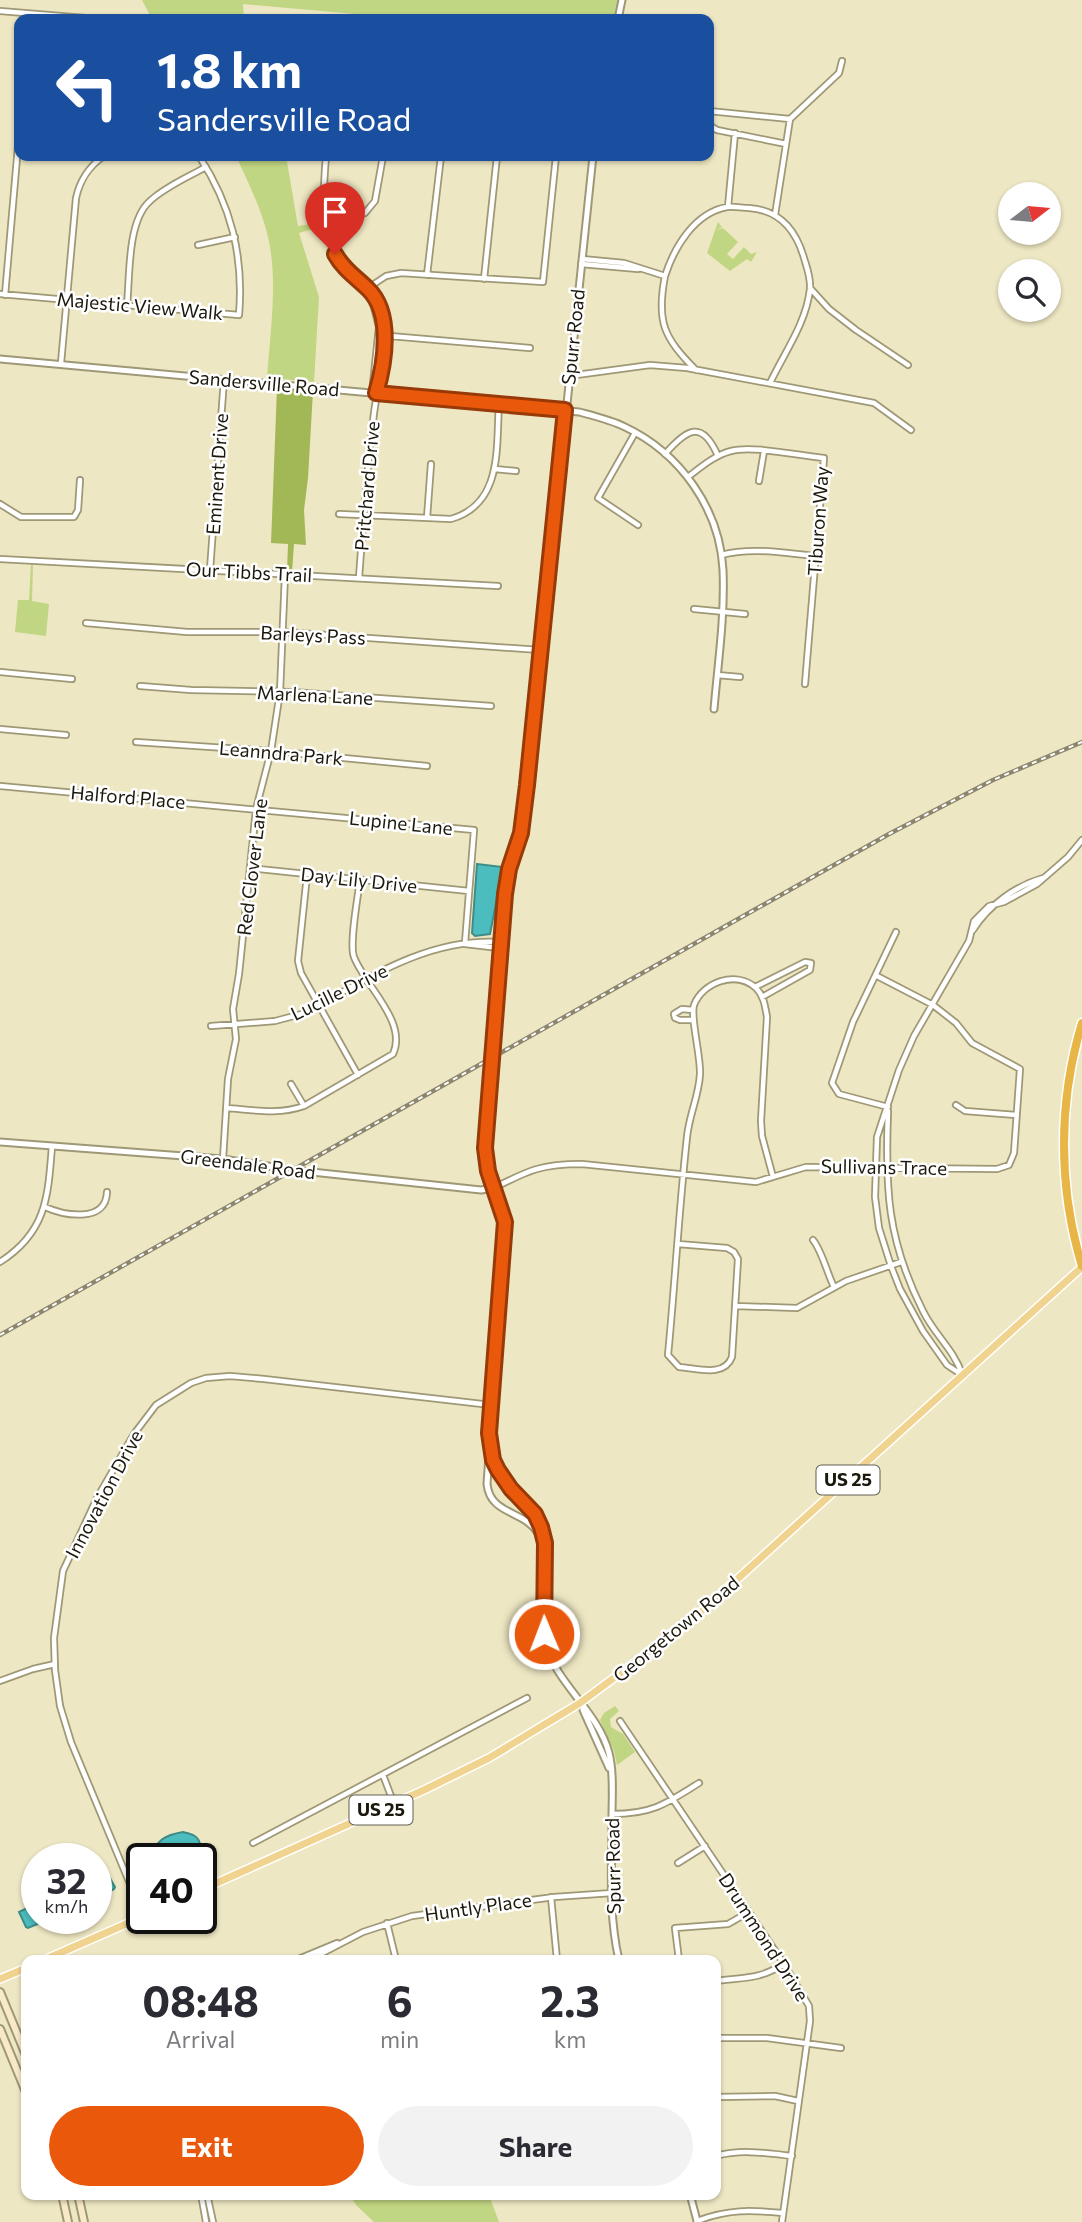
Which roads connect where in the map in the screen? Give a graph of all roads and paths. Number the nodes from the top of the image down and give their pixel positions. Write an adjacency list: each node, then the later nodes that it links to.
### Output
1 (0, 11): 2 (street)
2 (29, 13): 3 (street)
3 (40, 14)
4 (842, 61): 6 (street)
5 (714, 111): 6 (street)
6 (790, 118): 9 (street)
7 (714, 128): 8 (street)
8 (735, 133): 9 (street); 20 (street)
9 (786, 144): 21 (street)
10 (16, 161): 31 (street)
11 (98, 161): 32 (street)
12 (202, 161): 19 (street, Majestic View Walk)
13 (326, 161): 22 (street)
14 (382, 161): 22 (street)
15 (440, 161): 26 (street)
16 (497, 161): 28 (street)
17 (555, 161): 28 (street)
18 (592, 161): 25 (street, Spurr Road)
19 (206, 167): 23 (street, Majestic View Walk); 33 (street)
20 (728, 207): 21 (street); 27 (street)
21 (775, 215): 30 (street)
22 (326, 220): 29 (street)
23 (235, 237): 24 (street); 33 (street, Majestic View Walk)
24 (198, 245)
25 (581, 261): 27 (street); 40 (street, Spurr Road)
26 (427, 275): 28 (street); 29 (street)
27 (665, 276): 39 (street)
28 (484, 279)
29 (368, 288): 34 (street, Pritchard Drive)
30 (810, 288): 38 (street); 42 (street)
31 (2, 294): 32 (street, Majestic View Walk)
32 (66, 300): 33 (street, Majestic View Walk); 37 (street)
33 (127, 305)
34 (381, 335): 35 (street); 43 (street, Pritchard Drive)
35 (530, 348)
36 (0, 359): 37 (street, Sandersville Road)
37 (61, 363): 41 (street, Sandersville Road)
38 (908, 365)
39 (696, 370): 40 (street); 42 (street)
40 (569, 376): 45 (street, Spurr Road)
41 (225, 379): 43 (street, Sandersville Road); 65 (street, Eminent Drive)
42 (770, 383): 46 (street)
43 (376, 393): 44 (street, Sandersville Road); 58 (street, Pritchard Drive)
44 (499, 403): 45 (street, Sandersville Road); 52 (street)
45 (565, 410): 47 (street, Sandersville Road); 74 (street, Spurr Road)
46 (911, 430)
47 (635, 433): 49 (street, Sandersville Road); 61 (street)
48 (764, 451): 50 (street, Tiburon Way); 56 (street); 63 (street, Tiburon Way)
49 (665, 454): 50 (street); 54 (street, Sandersville Road)
50 (718, 456): 54 (street, Tiburon Way)
51 (431, 464): 60 (street)
52 (495, 468): 53 (street); 60 (street)
53 (516, 471)
54 (688, 477): 62 (street, Sandersville Road)
55 (80, 480): 57 (street)
56 (759, 481)
57 (0, 504)
58 (364, 513): 59 (street); 60 (street); 67 (street, Pritchard Drive)
59 (339, 514)
60 (427, 518)
61 (638, 525)
62 (721, 555): 63 (street); 70 (street, Sandersville Road)
63 (815, 556): 79 (street, Tiburon Way)
64 (0, 559): 65 (street, Our Tibbs Trail)
65 (210, 570): 66 (street, Our Tibbs Trail)
66 (285, 575): 67 (street, Our Tibbs Trail); 73 (street, Red Clover Lane)
67 (359, 578): 68 (street, Our Tibbs Trail)
68 (498, 586)
69 (694, 609): 70 (street)
70 (721, 611): 71 (street); 76 (street, Sandersville Road)
71 (745, 614)
72 (86, 623): 73 (street, Barleys Pass)
73 (284, 632): 74 (street, Barleys Pass); 81 (street, Red Clover Lane)
74 (540, 650): 98 (street, Spurr Road)
75 (0, 672): 78 (street)
76 (717, 675): 77 (street); 83 (street, Sandersville Road)
77 (740, 677)
78 (72, 679)
79 (805, 684)
80 (140, 686): 81 (street, Marlena Lane)
81 (280, 692): 82 (street, Marlena Lane); 87 (street, Red Clover Lane)
82 (491, 706)
83 (714, 709)
84 (0, 729): 85 (street)
85 (66, 736)
86 (136, 742): 87 (street, Leanndra Park)
87 (271, 751): 88 (street, Leanndra Park); 90 (street, Red Clover Lane)
88 (427, 766)
89 (0, 786): 90 (street, Halford Place)
90 (256, 808): 92 (street, Red Clover Lane); 95 (street, Lupine Lane)
91 (1082, 840): 103 (street)
92 (250, 869): 93 (street, Day Lily Drive); 108 (street, Red Clover Lane)
93 (307, 875): 94 (street, Day Lily Drive); 104 (street)
94 (360, 880): 95 (street, Day Lily Drive); 100 (street)
95 (469, 891): 97 (street, Lupine Lane)
96 (896, 932): 99 (street)
97 (465, 943): 98 (street, Lucille Drive); 100 (street, Lucille Drive)
98 (499, 945): 124 (street, Spurr Road)
99 (877, 976): 103 (street, Sullivans Trace); 114 (street)
100 (368, 979): 104 (street, Lucille Drive); 110 (street)
101 (755, 987): 102 (street); 102 (street); 105 (street)
102 (762, 996): 123 (street)
103 (933, 1004): 114 (street); 116 (street, Sullivans Trace)
104 (319, 1006): 108 (street, Lucille Drive); 110 (street)
105 (693, 1010): 106 (street); 106 (street)
106 (693, 1020): 122 (street)
107 (1082, 1023): 132 (highway)
108 (235, 1024): 109 (street, Lucille Drive); 115 (street, Red Clover Lane)
109 (211, 1026)
110 (358, 1075): 113 (street)
111 (291, 1084): 113 (street)
112 (956, 1105): 116 (street)
113 (304, 1106): 115 (street)
114 (888, 1107): 120 (street); 121 (street)
115 (227, 1108): 119 (street, Red Clover Lane)
116 (1016, 1115): 121 (street, Sullivans Trace)
117 (0, 1142): 118 (street, Greendale Road)
118 (52, 1146): 119 (street, Greendale Road); 126 (street)
119 (223, 1159): 124 (street, Greendale Road)
120 (875, 1167): 121 (street, Sullivans Trace); 123 (street, Sullivans Trace); 131 (street)
121 (886, 1167): 130 (street)
122 (684, 1175): 123 (street, Sullivans Trace); 124 (street, Sullivans Trace); 128 (street)
123 (773, 1177)
124 (494, 1188): 138 (street, Spurr Road)
125 (107, 1192): 126 (street)
126 (45, 1208): 129 (street)
127 (813, 1240): 133 (street)
128 (678, 1244): 134 (street); 134 (street)
129 (0, 1262)
130 (901, 1262): 131 (street); 135 (street)
131 (891, 1266): 133 (street); 136 (street)
132 (1082, 1266): 137 (main road, Georgetown Road / US 25)
133 (834, 1287): 134 (street)
134 (735, 1306)
135 (926, 1317): 136 (street); 137 (street)
136 (918, 1323): 137 (street)
137 (962, 1375): 144 (main road, Georgetown Road / US 25)
138 (491, 1405): 139 (street, Spurr Road); 141 (street, Innovation Drive)
139 (489, 1433): 140 (street, Spurr Road); 140 (street, Spurr Road)
140 (543, 1562): 144 (street, Spurr Road)
141 (55, 1664): 142 (street); 154 (street, Innovation Drive)
142 (0, 1681)
143 (527, 1699): 146 (street)
144 (580, 1703): 149 (main road, Georgetown Road / US 25); 150 (street, Spurr Road)
145 (620, 1721): 148 (street, Drummond Drive)
146 (383, 1775): 149 (street); 151 (street)
147 (699, 1783): 148 (street)
148 (674, 1799): 150 (street); 152 (street, Drummond Drive)
149 (394, 1804): 155 (main road, Georgetown Road / US 25)
150 (612, 1814): 156 (street, Spurr Road)
151 (253, 1843)
152 (705, 1846): 153 (street); 158 (street, Drummond Drive)
153 (678, 1863)
154 (126, 1876)
155 (217, 1883)
156 (613, 1893): 157 (street, Huntly Place); 167 (street, Spurr Road)
157 (551, 1897): 160 (street, Huntly Place); 166 (street)
158 (749, 1912): 168 (street); 169 (street, Drummond Drive)
159 (126, 1922): 162 (main road)
160 (387, 1923): 161 (street, Huntly Place); 165 (street)
161 (348, 1939): 163 (street, Huntly Place); 164 (street, Huntly Place)
162 (55, 1955)
163 (308, 1955)
164 (318, 1955)
165 (395, 1955)
166 (557, 1955)
167 (619, 1955)
168 (678, 1955)
169 (784, 1964): 172 (street); 177 (street, Drummond Drive)
170 (21, 1970): 171 (main road)
171 (0, 1979)
172 (721, 1981)
173 (0, 1992): 176 (main road)
174 (0, 2029): 179 (main road)
175 (721, 2038): 177 (street)
176 (21, 2043)
177 (808, 2043): 178 (street); 181 (street, Drummond Drive)
178 (841, 2048)
179 (21, 2080)
180 (721, 2097): 181 (street)
181 (799, 2101): 183 (street, Drummond Drive)
182 (721, 2154): 183 (street)
183 (792, 2156): 189 (street, Drummond Drive)
184 (63, 2200): 191 (main road)
185 (79, 2200): 192 (main road)
186 (202, 2200): 193 (street)
187 (208, 2200): 194 (street)
188 (692, 2200): 190 (street)
189 (783, 2213): 190 (street); 195 (street, Drummond Drive)
190 (697, 2221)
191 (68, 2222)
192 (84, 2222)
193 (206, 2222)
194 (213, 2222)
195 (782, 2222)

